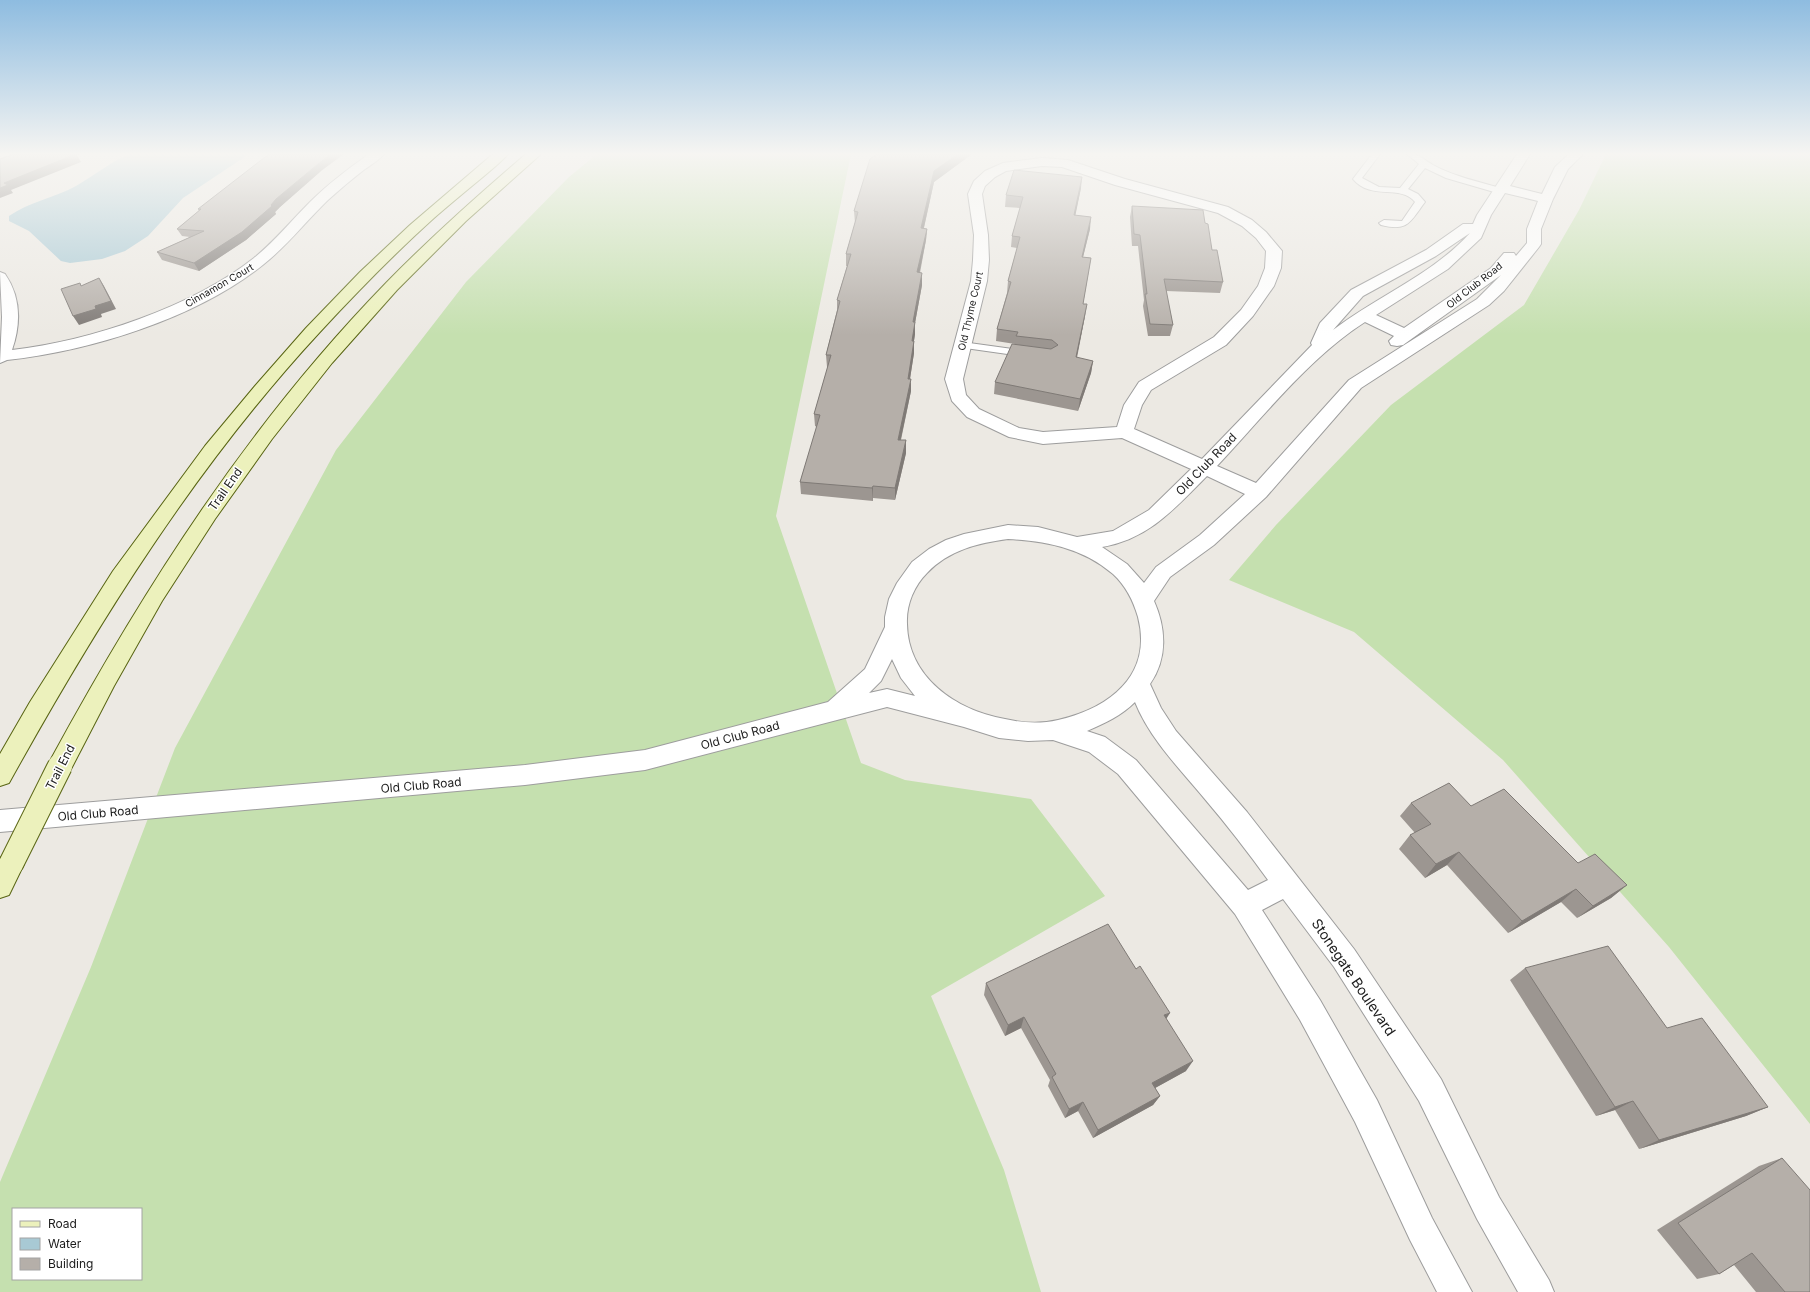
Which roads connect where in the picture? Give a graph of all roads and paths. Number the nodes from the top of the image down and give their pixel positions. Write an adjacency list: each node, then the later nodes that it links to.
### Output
1 (307, 214): 17 (street, Cinnamon Court)
2 (430, 214): 29 (street)
3 (465, 214): 31 (street, Trail End, bridge)
4 (978, 214): 14 (street, Old Thyme Court)
5 (1231, 214): 19 (street, Old Thyme Court)
6 (1411, 214): 9 (lane)
7 (1540, 214): 10 (street, Old Club Road)
8 (1484, 215): 12 (street, Old Club Road); 15 (street, Old Club Road)
9 (1384, 223)
10 (1534, 228): 13 (street, Old Club Road); 18 (street, Old Club Road)
11 (0, 277): 17 (street)
12 (1364, 315): 13 (street); 15 (street, Old Club Road)
13 (1405, 335): 18 (street, Old Club Road)
14 (962, 345): 16 (lane); 19 (street, Old Thyme Court)
15 (1315, 351): 20 (street, Old Club Road)
16 (1042, 356)
17 (1, 357)
18 (1355, 384): 21 (street, Old Club Road)
19 (1124, 432): 20 (street, Old Thyme Court)
20 (1205, 467): 21 (street, Old Thyme Court); 22 (street, Old Club Road)
21 (1259, 492): 23 (street, Old Club Road)
22 (1077, 544): 23 (street); 24 (street)
23 (1143, 600): 25 (street)
24 (894, 632): 26 (street, Old Club Road); 27 (street)
25 (1139, 684): 28 (street); 32 (street, Stonegate Boulevard)
26 (835, 710): 27 (street, Old Club Road); 30 (street, Old Club Road)
27 (964, 717): 28 (street)
28 (1054, 730): 33 (street)
29 (1, 775)
30 (0, 821)
31 (6, 875)
32 (1287, 884): 33 (street); 35 (street, Stonegate Boulevard)
33 (1244, 905): 34 (street)
34 (1454, 1292)
35 (1537, 1292)

